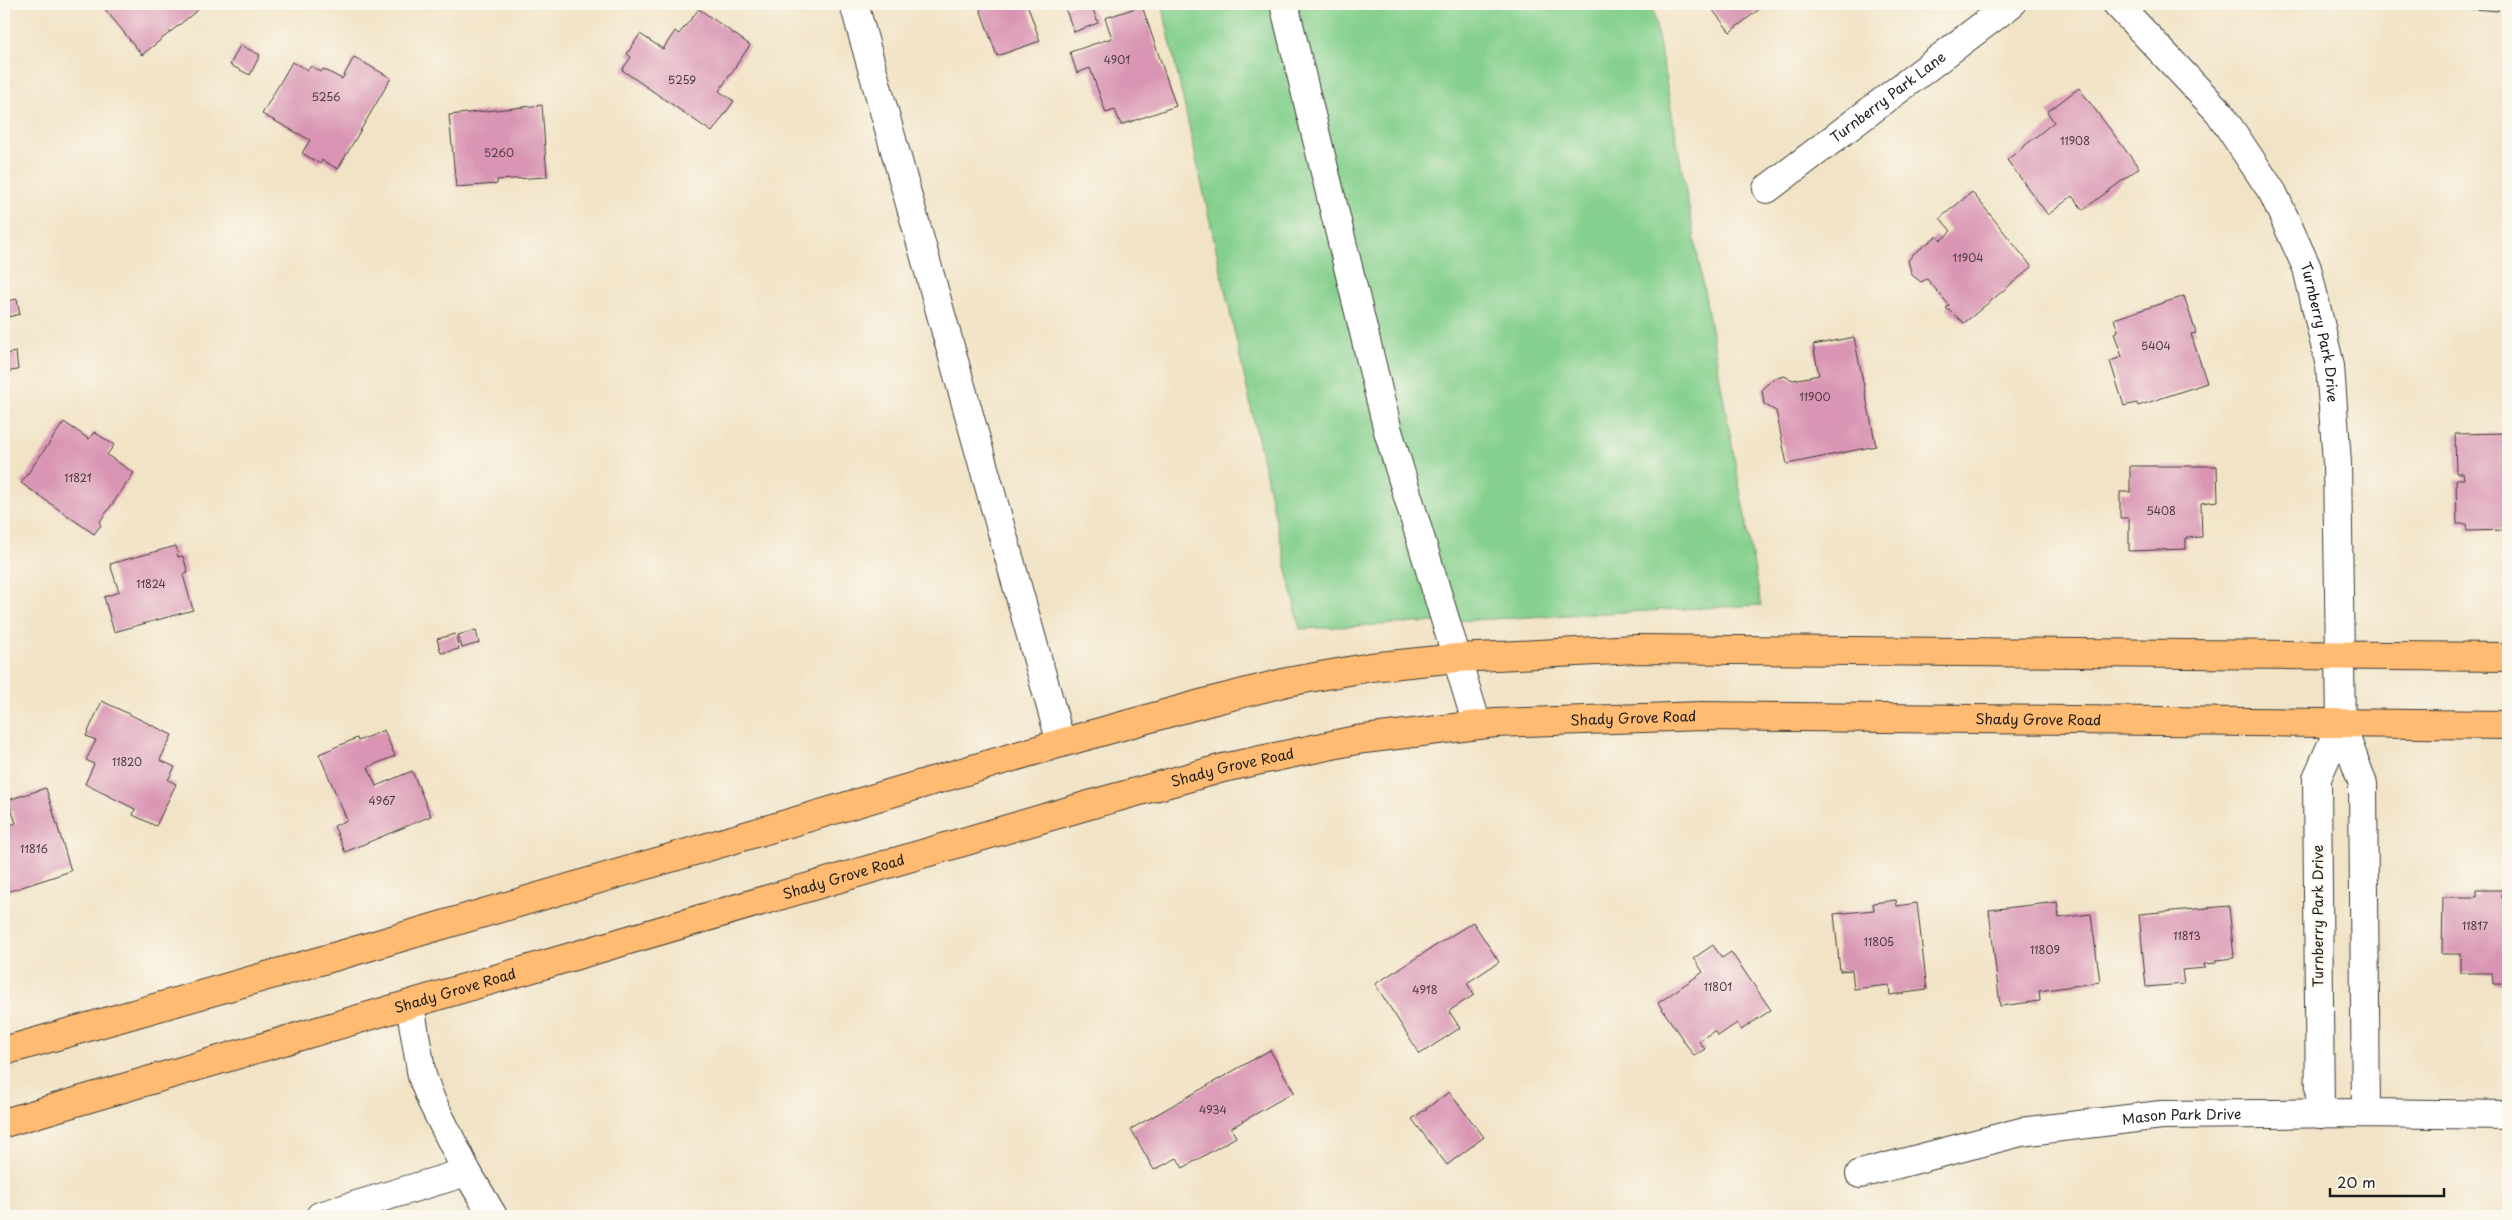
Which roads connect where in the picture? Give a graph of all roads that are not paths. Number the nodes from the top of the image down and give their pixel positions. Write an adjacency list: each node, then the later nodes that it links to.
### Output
1 (854, 4): 12 (street)
2 (1284, 4): 8 (street)
3 (2011, 4): 5 (street, Turnberry Park Lane)
4 (2117, 4): 6 (street, Turnberry Park Drive)
5 (1767, 189)
6 (2341, 655): 7 (main road); 8 (main road); 9 (street, Turnberry Park Drive)
7 (2508, 657)
8 (1457, 658): 10 (street); 12 (main road)
9 (2341, 724): 10 (main road, Shady Grove Road); 11 (main road, Shady Grove Road); 15 (street, Turnberry Park Drive); 16 (street, Turnberry Park Drive)
10 (1476, 725): 13 (main road, Shady Grove Road)
11 (2508, 725)
12 (1061, 743): 14 (main road)
13 (410, 1005): 18 (main road, Shady Grove Road); 19 (street)
14 (4, 1051)
15 (2366, 1113): 16 (street, Mason Park Drive); 17 (street, Mason Park Drive)
16 (2320, 1114): 20 (street, Mason Park Drive)
17 (2508, 1115)
18 (4, 1123)
19 (467, 1172): 21 (street); 23 (street)
20 (1860, 1174)
21 (376, 1209): 22 (street)
22 (320, 1216)
23 (493, 1216)

